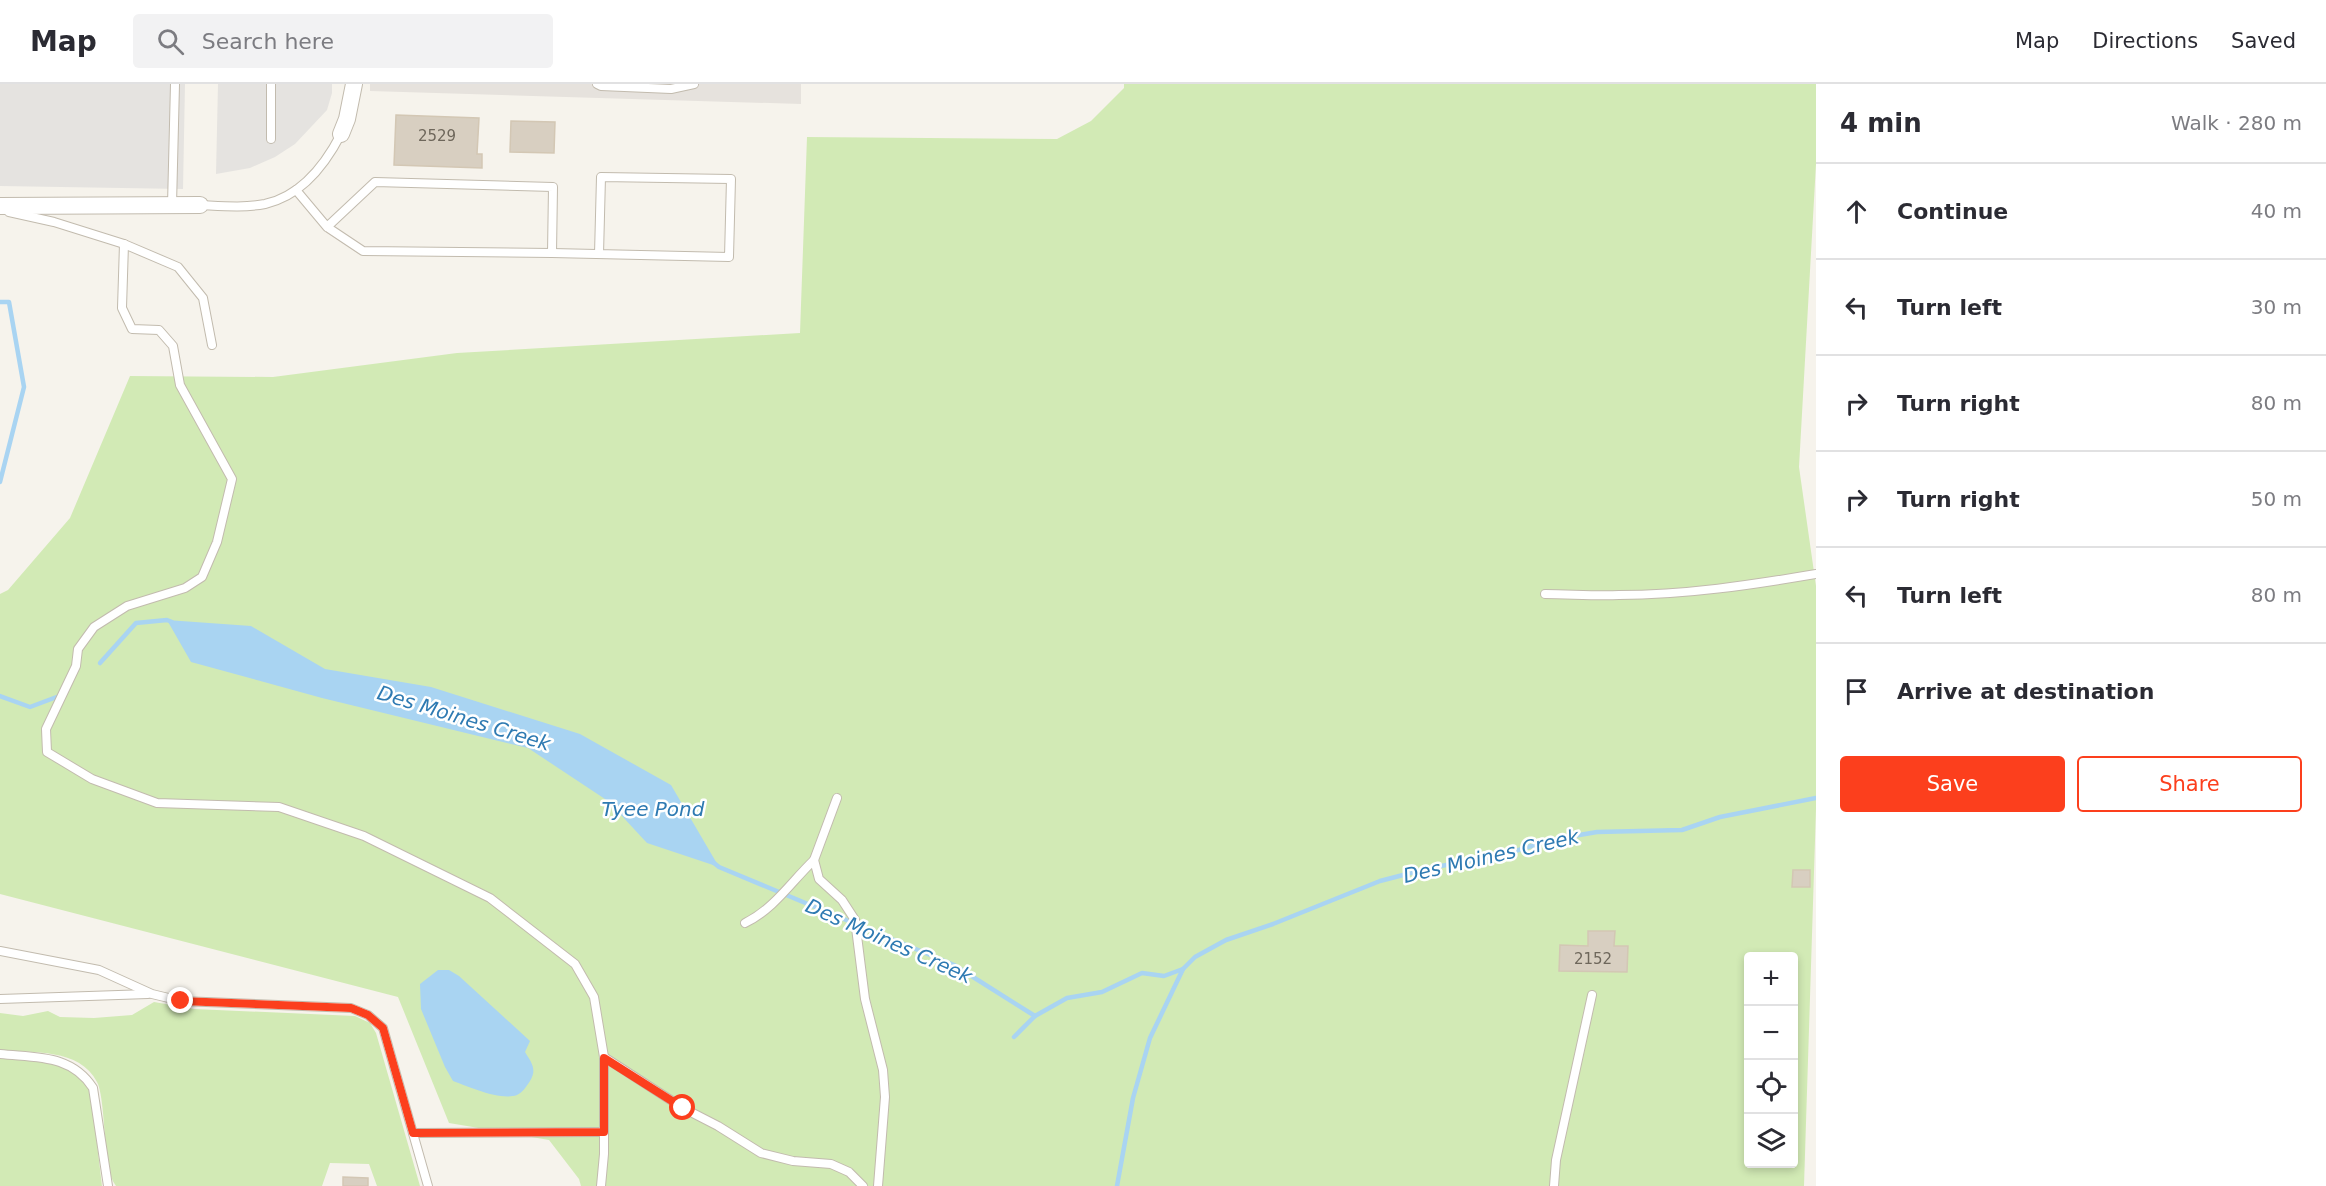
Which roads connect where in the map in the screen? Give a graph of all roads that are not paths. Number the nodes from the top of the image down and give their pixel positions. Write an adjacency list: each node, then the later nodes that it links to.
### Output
1 (175, 84): 9 (lane)
2 (272, 84): 7 (lane)
3 (354, 84): 6 (street)
4 (597, 84): 5 (lane)
5 (694, 84)
6 (341, 134): 8 (lane)
7 (271, 139)
8 (296, 190): 10 (lane); 12 (lane)
9 (172, 205): 10 (street); 11 (street)
10 (200, 206)
11 (0, 208): 13 (lane)
12 (327, 227): 14 (lane); 14 (lane)
13 (124, 244): 16 (lane); 27 (lane)
14 (552, 253): 15 (lane)
15 (599, 254): 15 (lane)
16 (212, 345)
17 (1816, 574): 18 (lane)
18 (1545, 594)
19 (837, 798): 20 (lane)
20 (814, 860): 21 (lane); 34 (lane)
21 (745, 923)
22 (0, 951): 23 (lane)
23 (152, 994): 25 (lane); 29 (lane)
24 (1592, 995): 35 (lane)
25 (0, 999)
26 (0, 1054): 30 (lane)
27 (604, 1058): 28 (lane); 33 (lane)
28 (604, 1132): 29 (lane); 32 (lane)
29 (413, 1133): 31 (lane)
30 (108, 1186)
31 (428, 1186)
32 (601, 1186)
33 (863, 1186)
34 (878, 1186)
35 (1554, 1186)

